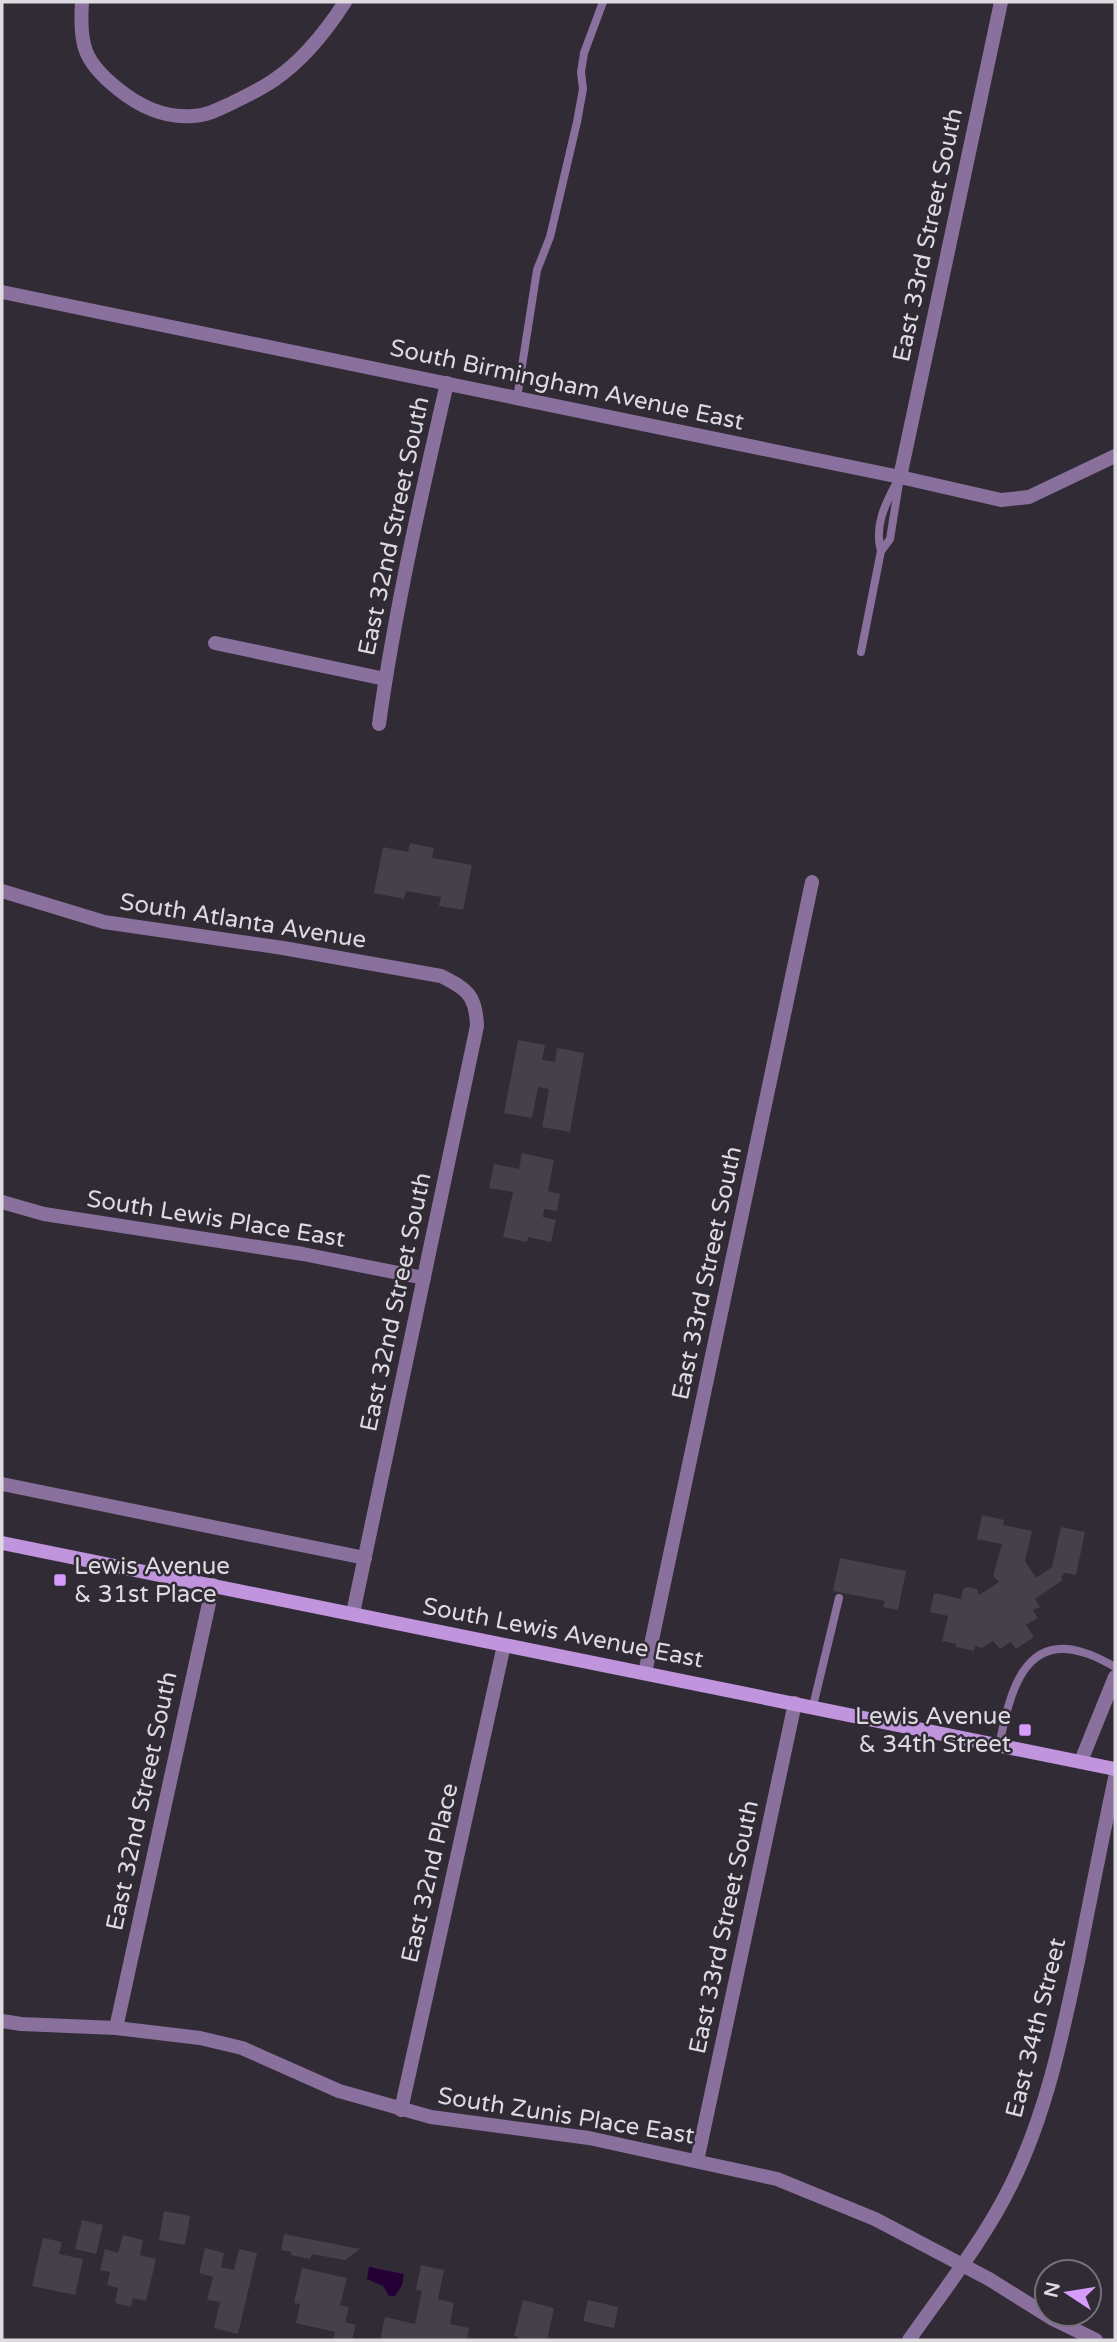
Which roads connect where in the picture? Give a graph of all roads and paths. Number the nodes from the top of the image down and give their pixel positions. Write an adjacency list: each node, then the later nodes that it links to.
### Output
1 (82, 2): 2 (street)
2 (345, 2)
3 (603, 2): 7 (lane)
4 (1001, 2): 9 (street, East 33rd Street South)
5 (2, 292): 6 (street, South Birmingham Avenue East)
6 (447, 383): 7 (street, South Birmingham Avenue East); 12 (street, East 32nd Street South)
7 (517, 398): 9 (street, South Birmingham Avenue East)
8 (1115, 456): 9 (street, South Birmingham Avenue East)
9 (900, 477): 11 (lane, East 33rd Street South)
10 (215, 643): 12 (street, East 32nd Street South)
11 (861, 652)
12 (385, 679): 13 (street, East 32nd Street South)
13 (379, 724)
14 (812, 882): 27 (street, East 33rd Street South)
15 (2, 891): 16 (street, South Atlanta Avenue)
16 (472, 999): 18 (street, East 32nd Street South)
17 (2, 1202): 18 (street, South Lewis Place East)
18 (424, 1278): 21 (street, East 32nd Street South)
19 (2, 1484): 21 (street)
20 (2, 1543): 22 (main road, South Lewis Avenue East)
21 (365, 1558): 24 (street, East 32nd Street South)
22 (213, 1585): 24 (main road, South Lewis Avenue East); 36 (street, East 32nd Street South)
23 (839, 1598): 30 (lane)
24 (353, 1613): 25 (main road, South Lewis Avenue East)
25 (504, 1645): 27 (main road, South Lewis Avenue East); 37 (street, East 32nd Place)
26 (1115, 1667): 31 (lane)
27 (645, 1673): 29 (main road, South Lewis Avenue East)
28 (1115, 1676): 32 (street)
29 (795, 1703): 30 (main road, South Lewis Avenue East); 38 (street, East 33rd Street South)
30 (813, 1706): 31 (main road, South Lewis Avenue East)
31 (999, 1745): 32 (main road, South Lewis Avenue East)
32 (1082, 1761): 33 (main road, South Lewis Avenue East)
33 (1115, 1769)
34 (1115, 1778): 39 (street, East 34th Street)
35 (2, 2021): 36 (street, South Zunis Place East)
36 (116, 2028): 37 (street, South Zunis Place East)
37 (401, 2110): 38 (street, South Zunis Place East)
38 (696, 2161): 39 (street, South Zunis Place East)
39 (962, 2265): 40 (street, East 34th Street); 41 (street, South Zunis Place East)
40 (909, 2340)
41 (1096, 2340)

